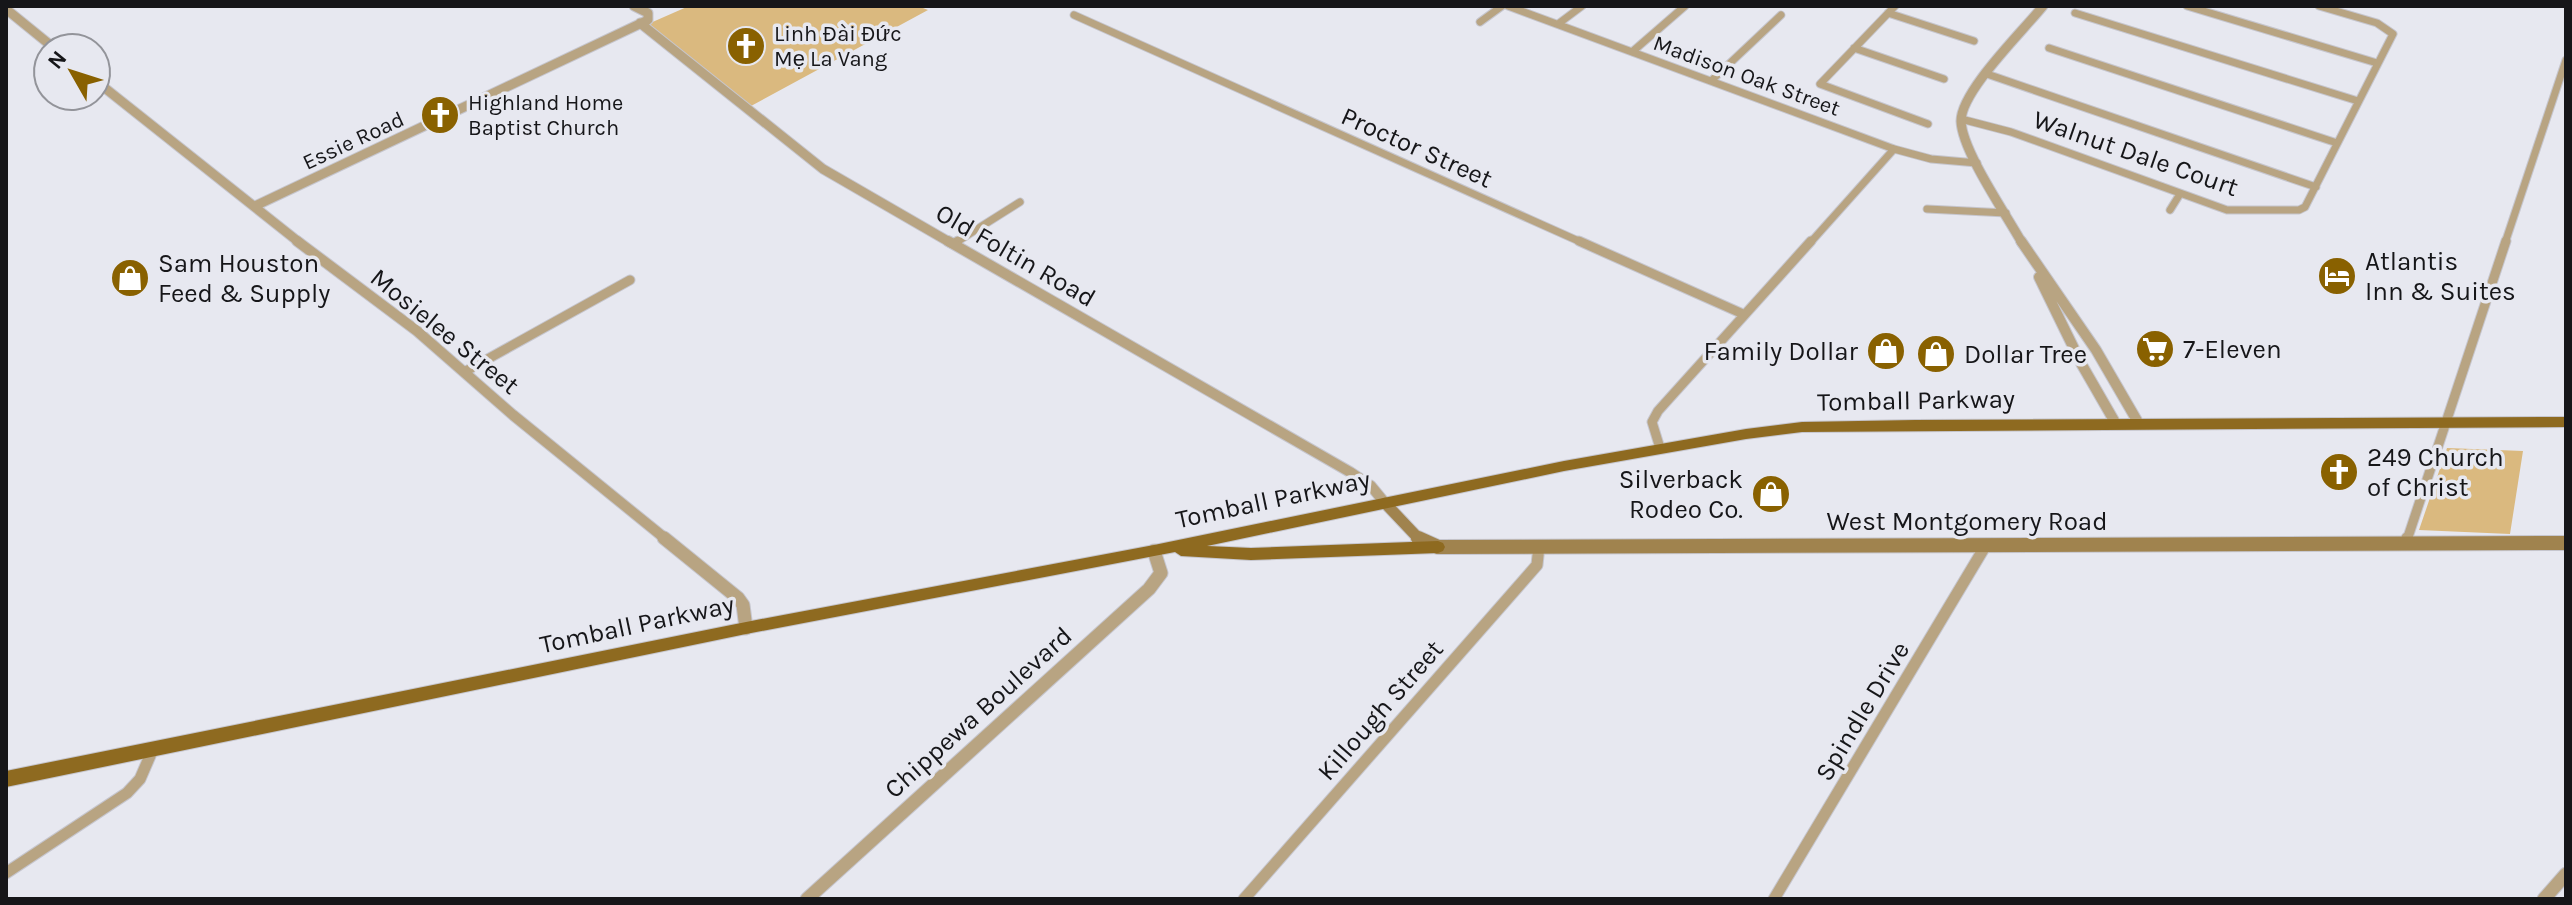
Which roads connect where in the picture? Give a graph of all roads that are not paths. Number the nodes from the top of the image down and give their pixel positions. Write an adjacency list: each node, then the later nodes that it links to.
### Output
1 (634, 6): 15 (street)
2 (1505, 6): 14 (street); 16 (street, Madison Oak Street)
3 (1582, 6): 16 (street)
4 (1685, 6): 21 (street)
5 (1895, 6): 10 (street)
6 (2043, 6): 24 (street)
7 (2187, 6): 23 (street)
8 (2319, 6): 23 (street)
9 (6, 9): 17 (street)
10 (1888, 13): 18 (street); 19 (street)
11 (2075, 13): 28 (street)
12 (1074, 15): 44 (street, Proctor Street)
13 (1781, 15): 26 (street)
14 (1480, 22)
15 (640, 23): 37 (street, Essie Road); 41 (street, Old Foltin Road)
16 (1558, 24): 21 (street, Madison Oak Street)
17 (34, 32)
18 (1974, 41)
19 (1854, 48): 25 (street); 30 (street)
20 (2049, 48): 31 (street)
21 (1632, 52): 26 (street, Madison Oak Street)
22 (2566, 60): 49 (street)
23 (2377, 63): 28 (street)
24 (1987, 74): 29 (street); 34 (street)
25 (1944, 79)
26 (1711, 81): 32 (street, Madison Oak Street)
27 (112, 94): 37 (street, Mosielee Street)
28 (2358, 101): 31 (street)
29 (1961, 119): 33 (street); 35 (street, Walnut Dale Court)
30 (1928, 124)
31 (2337, 143): 34 (street)
32 (1894, 149): 33 (street, Madison Oak Street); 44 (street)
33 (1977, 163): 40 (street)
34 (2316, 187): 35 (street, Walnut Dale Court)
35 (2180, 194): 39 (street)
36 (1020, 202): 41 (street)
37 (255, 206): 47 (street, Mosielee Street)
38 (1927, 209): 40 (street)
39 (2170, 210)
40 (2006, 213): 42 (street)
41 (953, 244): 53 (street, Old Foltin Road)
42 (2031, 258): 45 (street); 46 (street)
43 (630, 280): 47 (street)
44 (1743, 314): 52 (street)
45 (2064, 330): 46 (street); 50 (street)
46 (2083, 330): 51 (street)
47 (466, 371): 60 (street, Mosielee Street)
48 (2566, 422): 49 (main road, Tomball Parkway)
49 (2445, 423): 51 (main road, Tomball Parkway); 54 (street)
50 (2116, 424): 51 (main road, Tomball Parkway); 52 (main road, Tomball Parkway)
51 (2139, 424)
52 (1660, 448): 53 (main road, Tomball Parkway)
53 (1385, 503): 58 (main road); 59 (main road, Tomball Parkway)
54 (2407, 543): 55 (main road, West Montgomery Road); 56 (main road, West Montgomery Road)
55 (2566, 543)
56 (1986, 545): 57 (main road, West Montgomery Road); 67 (street, Spindle Drive)
57 (1539, 546): 58 (main road, West Montgomery Road); 66 (street, Killough Street)
58 (1438, 547): 59 (main road)
59 (1157, 550): 60 (main road, Tomball Parkway); 65 (street, Chippewa Boulevard)
60 (746, 628): 61 (main road, Tomball Parkway)
61 (153, 749): 62 (main road, Tomball Parkway); 63 (street)
62 (6, 779)
63 (6, 873)
64 (2566, 874): 68 (street)
65 (807, 899)
66 (1244, 899)
67 (1774, 899)
68 (2544, 899)

